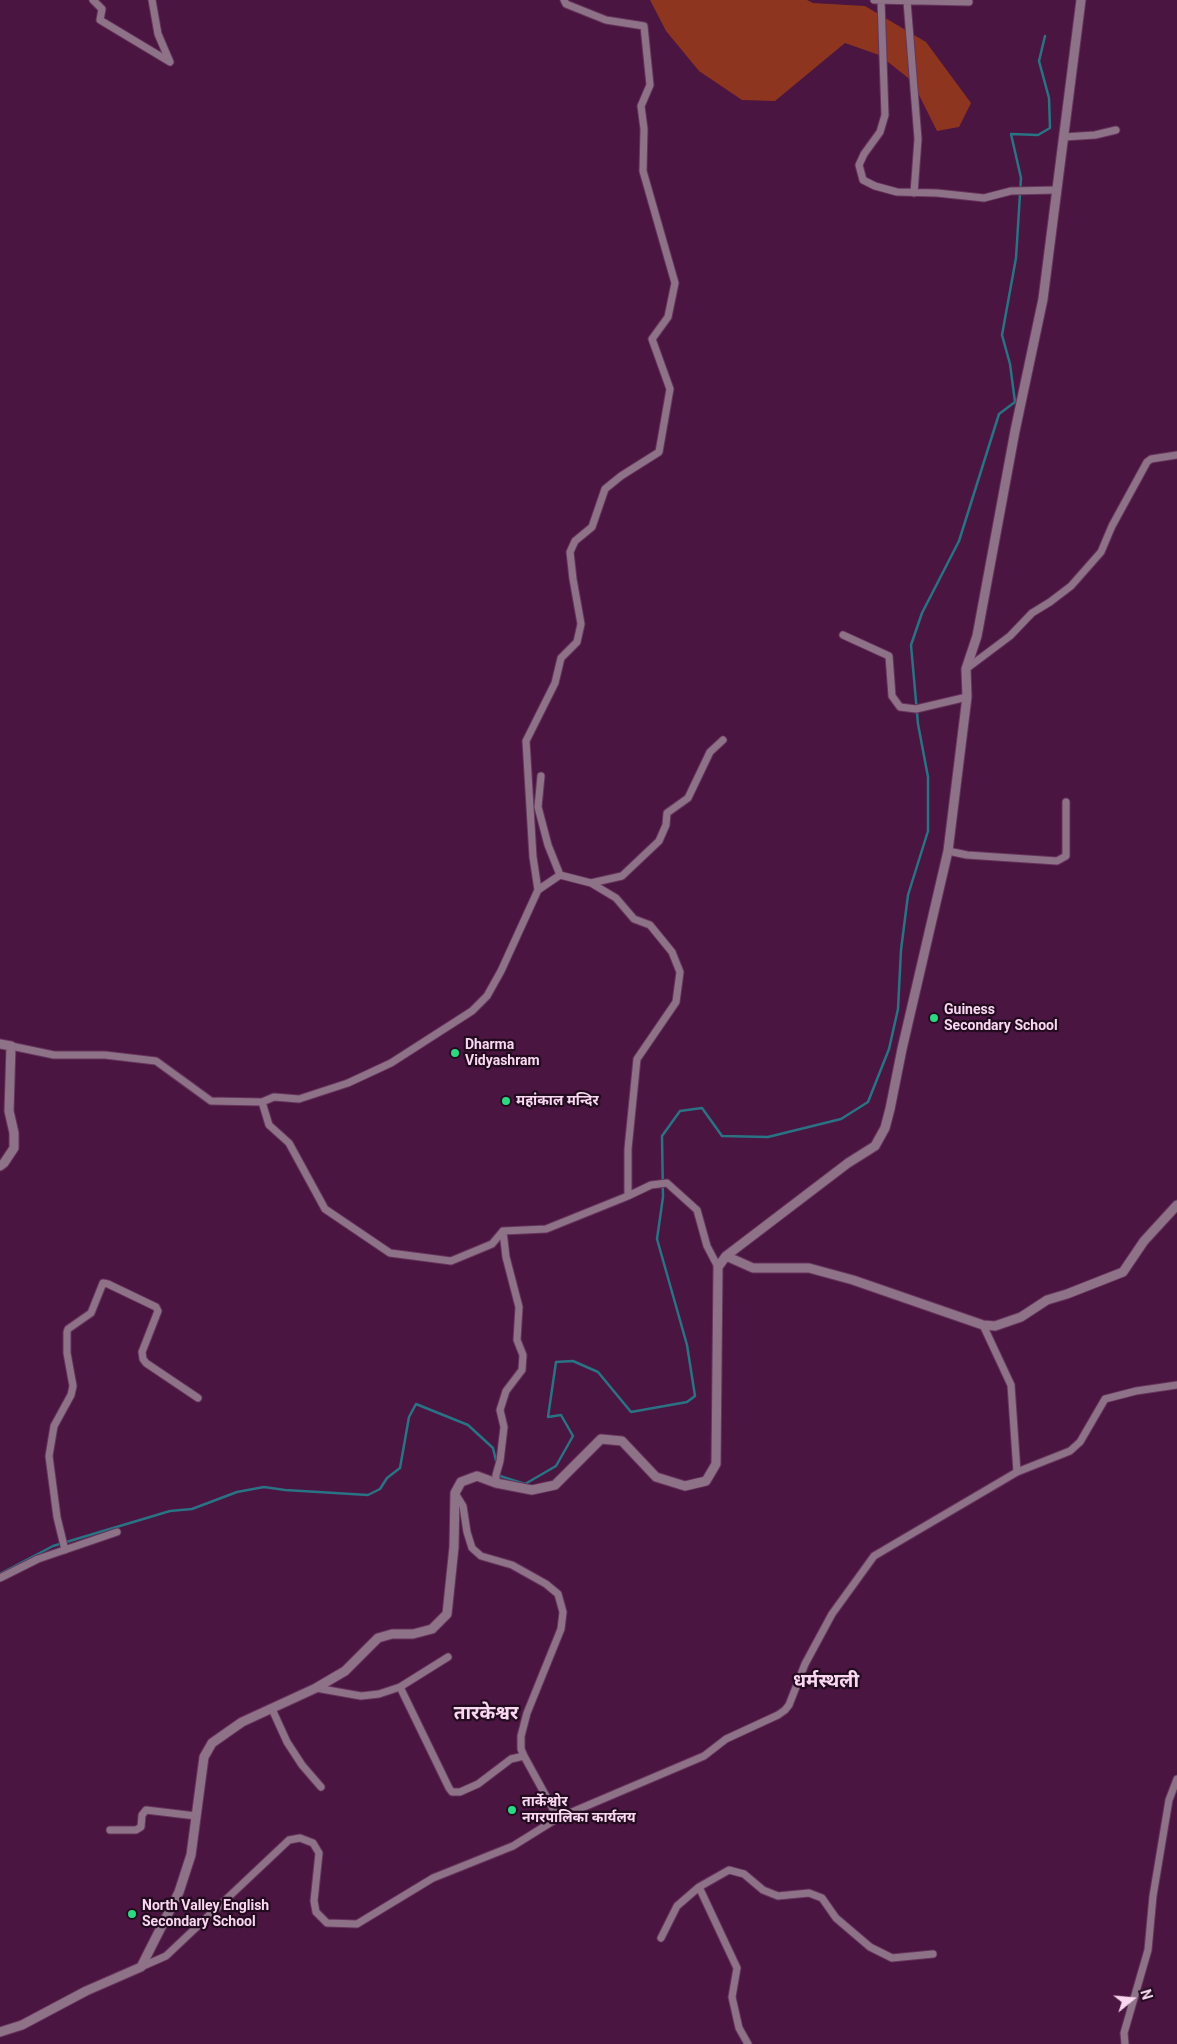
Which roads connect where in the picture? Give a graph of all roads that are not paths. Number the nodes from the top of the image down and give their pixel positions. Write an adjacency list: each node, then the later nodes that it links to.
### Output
1 (93, 0): 2 (street)
2 (152, 0)
3 (564, 0): 23 (street)
4 (874, 0): 5 (street)
5 (881, 0): 7 (street); 12 (street)
6 (1081, 0): 10 (street)
7 (907, 1): 8 (street); 12 (street)
8 (969, 2)
9 (1116, 130): 10 (street)
10 (1064, 137): 11 (street)
11 (1057, 190): 12 (street); 15 (street)
12 (914, 193)
13 (1177, 455): 15 (street)
14 (844, 635): 16 (street)
15 (966, 669): 16 (street)
16 (967, 697): 20 (street)
17 (723, 740): 22 (street)
18 (541, 776): 21 (street)
19 (1066, 802): 20 (street)
20 (948, 851): 31 (street)
21 (560, 875): 22 (street); 23 (street)
22 (592, 883): 28 (street)
23 (538, 890): 26 (street)
24 (0, 1044): 25 (street)
25 (11, 1046): 26 (street); 27 (street)
26 (262, 1102): 30 (street)
27 (0, 1166)
28 (628, 1196): 30 (street); 32 (street)
29 (1177, 1205): 33 (street)
30 (503, 1231): 37 (street)
31 (726, 1256): 32 (street); 33 (street)
32 (718, 1267): 37 (street)
33 (983, 1325): 36 (street)
34 (1177, 1385): 36 (street)
35 (198, 1398): 40 (street)
36 (1017, 1472): 50 (street)
37 (496, 1479): 38 (street)
38 (455, 1493): 44 (street); 46 (street)
39 (117, 1532): 40 (street)
40 (64, 1550): 41 (street)
41 (0, 1578)
42 (448, 1657): 43 (street)
43 (400, 1687): 44 (street); 46 (street)
44 (316, 1688): 45 (street)
45 (272, 1709): 48 (street); 49 (street)
46 (524, 1756): 50 (street)
47 (1177, 1779): 58 (street)
48 (322, 1787)
49 (196, 1816): 51 (street); 55 (street)
50 (558, 1818): 55 (street)
51 (110, 1830)
52 (699, 1887): 53 (street); 54 (street); 57 (street)
53 (661, 1938)
54 (933, 1954)
55 (141, 1967): 56 (street)
56 (0, 2032)
57 (748, 2044)
58 (1125, 2044)

